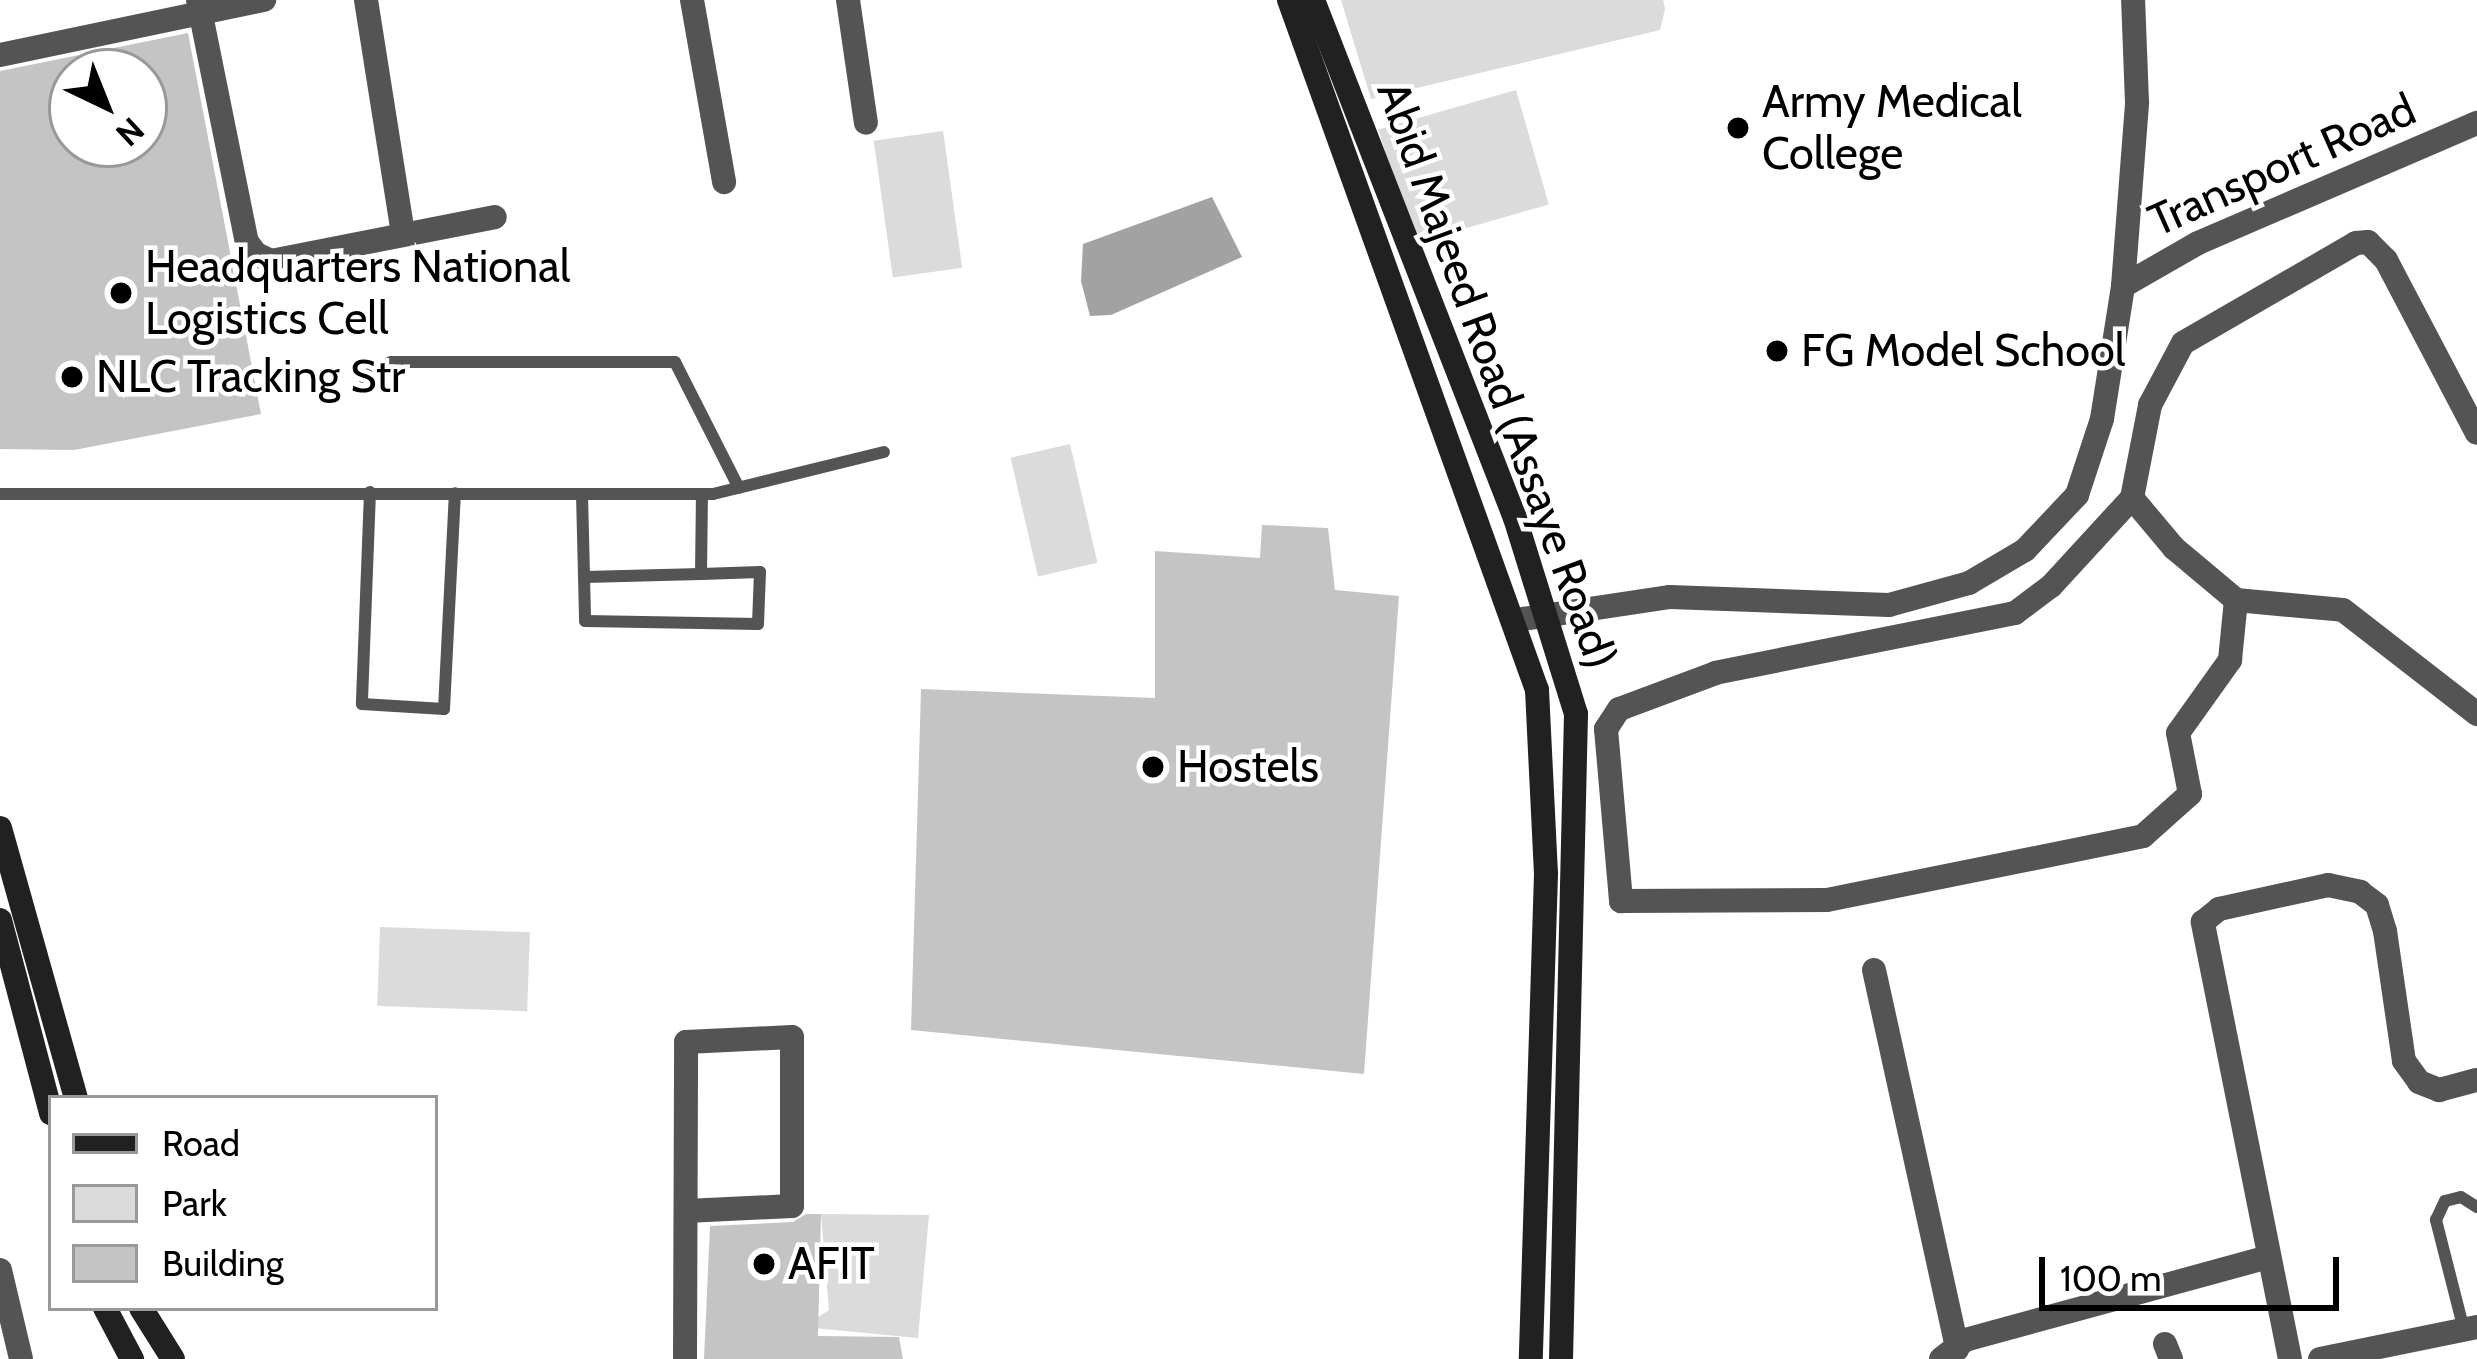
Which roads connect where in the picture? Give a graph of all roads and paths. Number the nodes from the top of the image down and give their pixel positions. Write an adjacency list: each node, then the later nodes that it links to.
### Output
1 (264, 0): 8 (street)
2 (366, 0): 14 (street)
3 (692, 0): 12 (street)
4 (848, 0): 10 (street)
5 (1289, 0): 30 (main road, Abid Majeed Road (Assaye Road))
6 (1313, 0): 29 (main road, Abid Majeed Road (Assaye Road))
7 (2133, 0): 15 (street)
8 (199, 6): 9 (street); 14 (street)
9 (0, 55)
10 (866, 123)
11 (2477, 123): 15 (street, Transport Road)
12 (724, 182)
13 (496, 217): 14 (street)
14 (403, 233)
15 (2123, 286): 29 (street)
16 (363, 377): 19 (lane)
17 (2477, 433): 25 (street)
18 (884, 452): 19 (lane)
19 (739, 488): 24 (lane)
20 (370, 492): 21 (lane); 21 (lane); 22 (lane)
21 (455, 493): 23 (lane)
22 (0, 494)
23 (582, 494): 24 (lane); 27 (lane)
24 (702, 494): 26 (lane)
25 (2132, 498): 28 (street); 28 (street)
26 (701, 574): 27 (lane); 27 (lane)
27 (585, 577)
28 (2236, 599): 31 (street)
29 (1549, 615): 30 (street); 52 (main road, Abid Majeed Road (Assaye Road))
30 (1516, 620): 51 (main road, Abid Majeed Road (Assaye Road))
31 (2474, 706)
32 (0, 828): 36 (main road)
33 (0, 920): 37 (main road)
34 (1874, 970): 45 (street)
35 (2477, 1080): 40 (street)
36 (75, 1095)
37 (48, 1102)
38 (2477, 1207): 44 (lane)
39 (686, 1210): 39 (street); 50 (street)
40 (2270, 1257): 45 (street); 53 (street)
41 (0, 1270): 46 (street)
42 (107, 1311): 47 (main road)
43 (145, 1314): 48 (main road); 49 (main road)
44 (2470, 1329): 54 (street)
45 (1949, 1354)
46 (14, 1355)
47 (132, 1359)
48 (172, 1359)
49 (187, 1359)
50 (685, 1359)
51 (1531, 1359)
52 (1561, 1359)
53 (2290, 1359)
54 (2320, 1359)

